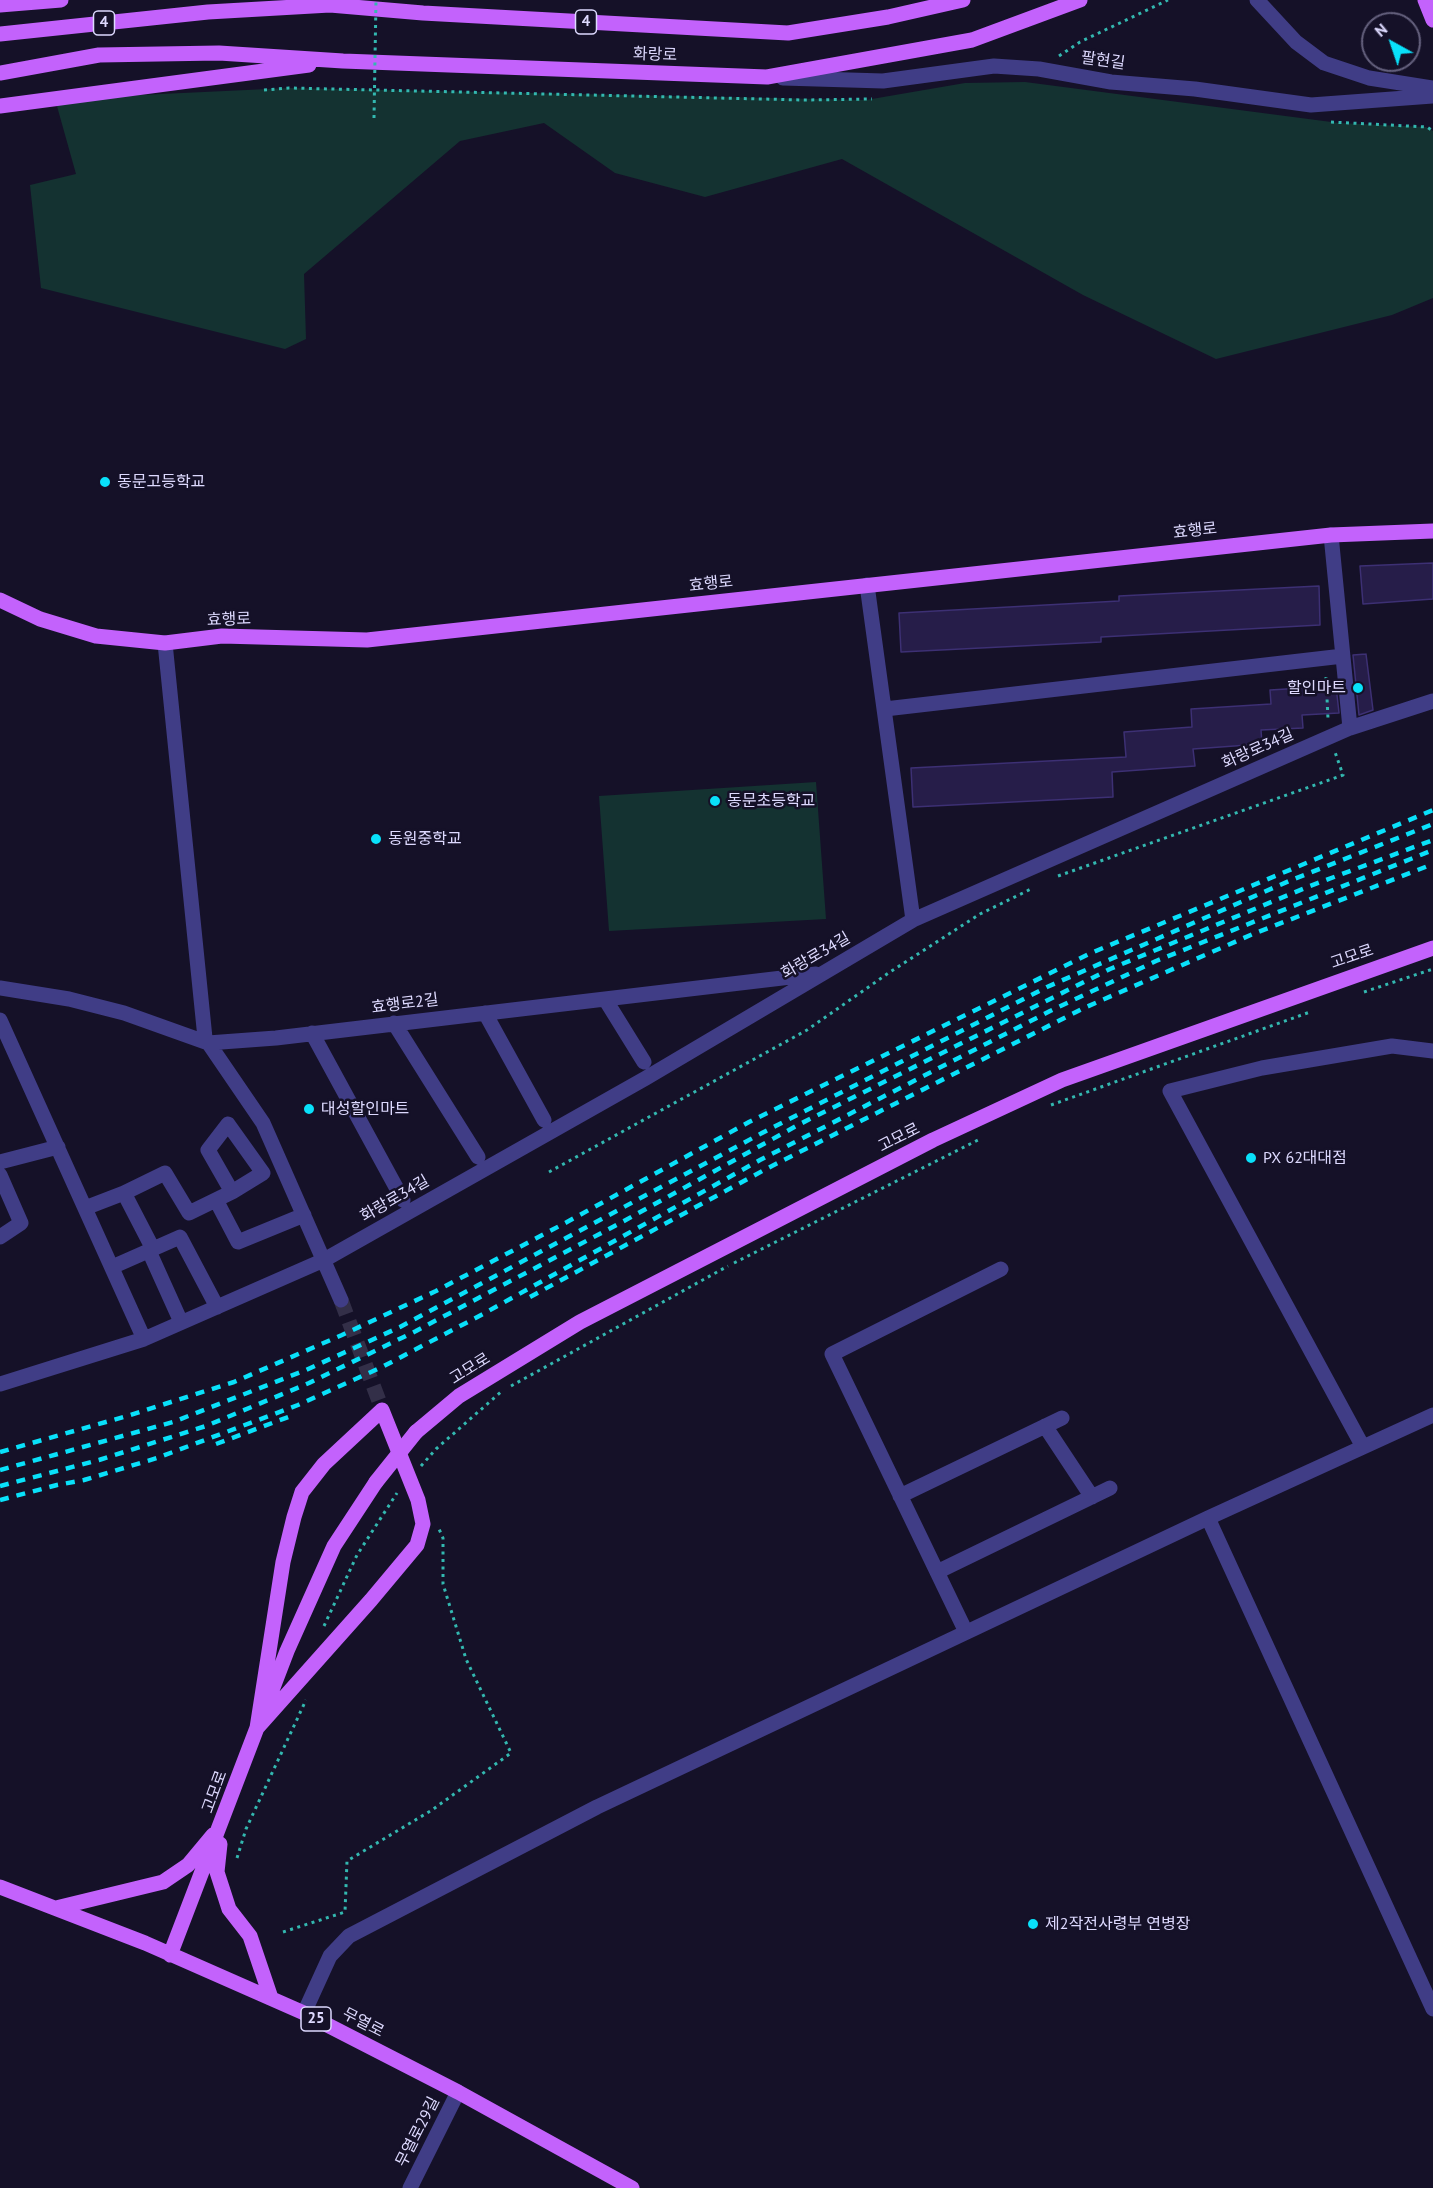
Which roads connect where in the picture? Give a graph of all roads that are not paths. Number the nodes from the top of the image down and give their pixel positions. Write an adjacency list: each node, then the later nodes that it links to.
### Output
1 (61, 0): 7 (main road)
2 (297, 0): 8 (main road)
3 (963, 0): 8 (main road, 화랑로 / 4)
4 (1080, 0): 13 (main road, 화랑로)
5 (1257, 0): 14 (street)
6 (1425, 0): 9 (main road)
7 (0, 5)
8 (330, 5): 10 (main road, 화랑로 / 4)
9 (1433, 20)
10 (0, 34)
11 (343, 61): 12 (main road, 화랑로); 13 (main road, 화랑로); 16 (main road)
12 (0, 73)
13 (767, 77): 15 (street, 팔현길)
14 (1433, 88)
15 (1433, 96)
16 (0, 106)
17 (1433, 531): 18 (main road, 효행로)
18 (1331, 535): 19 (main road, 효행로); 22 (street)
19 (867, 585): 21 (main road, 효행로); 24 (street)
20 (0, 600): 21 (main road, 효행로)
21 (165, 643): 35 (street)
22 (1343, 656): 24 (street); 25 (street)
23 (1433, 701): 25 (street, 화랑로34길)
24 (885, 709): 26 (street)
25 (1350, 728): 26 (street, 화랑로34길)
26 (913, 920): 28 (street, 화랑로34길)
27 (1433, 948): 69 (main road, 고모로, bridge)
28 (821, 973): 30 (street, 효행로2길); 51 (street, 화랑로34길)
29 (0, 988): 35 (street, 효행로2길)
30 (605, 999): 31 (street, 효행로2길); 37 (street)
31 (485, 1013): 33 (street, 효행로2길); 38 (street)
32 (0, 1020): 39 (street)
33 (394, 1023): 34 (street, 효행로2길); 40 (street)
34 (312, 1033): 35 (street, 효행로2길); 46 (street, 화랑로34길)
35 (208, 1043): 48 (street)
36 (1433, 1051): 62 (street)
37 (644, 1062)
38 (544, 1120)
39 (58, 1147): 41 (street); 47 (street)
40 (478, 1157)
41 (0, 1162)
42 (0, 1174): 49 (street)
43 (232, 1192): 45 (street)
44 (124, 1193): 45 (street); 47 (street); 50 (street)
45 (216, 1200): 48 (street)
46 (403, 1200)
47 (85, 1208): 52 (street)
48 (304, 1215): 51 (street)
49 (0, 1237)
50 (151, 1250): 52 (street); 55 (street); 56 (street)
51 (324, 1260): 54 (street); 55 (street, 화랑로34길)
52 (112, 1267): 57 (street)
53 (1001, 1269): 64 (street)
54 (341, 1300)
55 (218, 1307): 56 (street, 화랑로34길)
56 (181, 1322): 57 (street, 화랑로34길)
57 (144, 1339): 58 (street, 화랑로34길)
58 (0, 1384)
59 (1433, 1415): 62 (street)
60 (1062, 1418): 61 (street)
61 (1045, 1426): 64 (street); 65 (street)
62 (1363, 1447): 66 (street)
63 (1110, 1488): 65 (street)
64 (900, 1496): 67 (street)
65 (1092, 1497): 67 (street)
66 (1208, 1518): 68 (street); 75 (street)
67 (937, 1572): 68 (street)
68 (966, 1632): 76 (street)
69 (257, 1728): 69 (main road); 70 (main road, 고모로)
70 (222, 1823): 72 (main road); 73 (main road, 고모로); 74 (main road)
71 (0, 1887): 72 (main road, 무열로 / 25)
72 (55, 1908): 73 (main road, 무열로 / 25)
73 (170, 1955): 74 (main road, 무열로 / 25)
74 (271, 1998): 76 (main road, 무열로 / 25)
75 (1433, 2008)
76 (304, 2013): 77 (main road, 무열로 / 25)
77 (458, 2092): 78 (street, 무열로29길); 79 (main road, 무열로 / 25)
78 (410, 2188)
79 (632, 2188)

